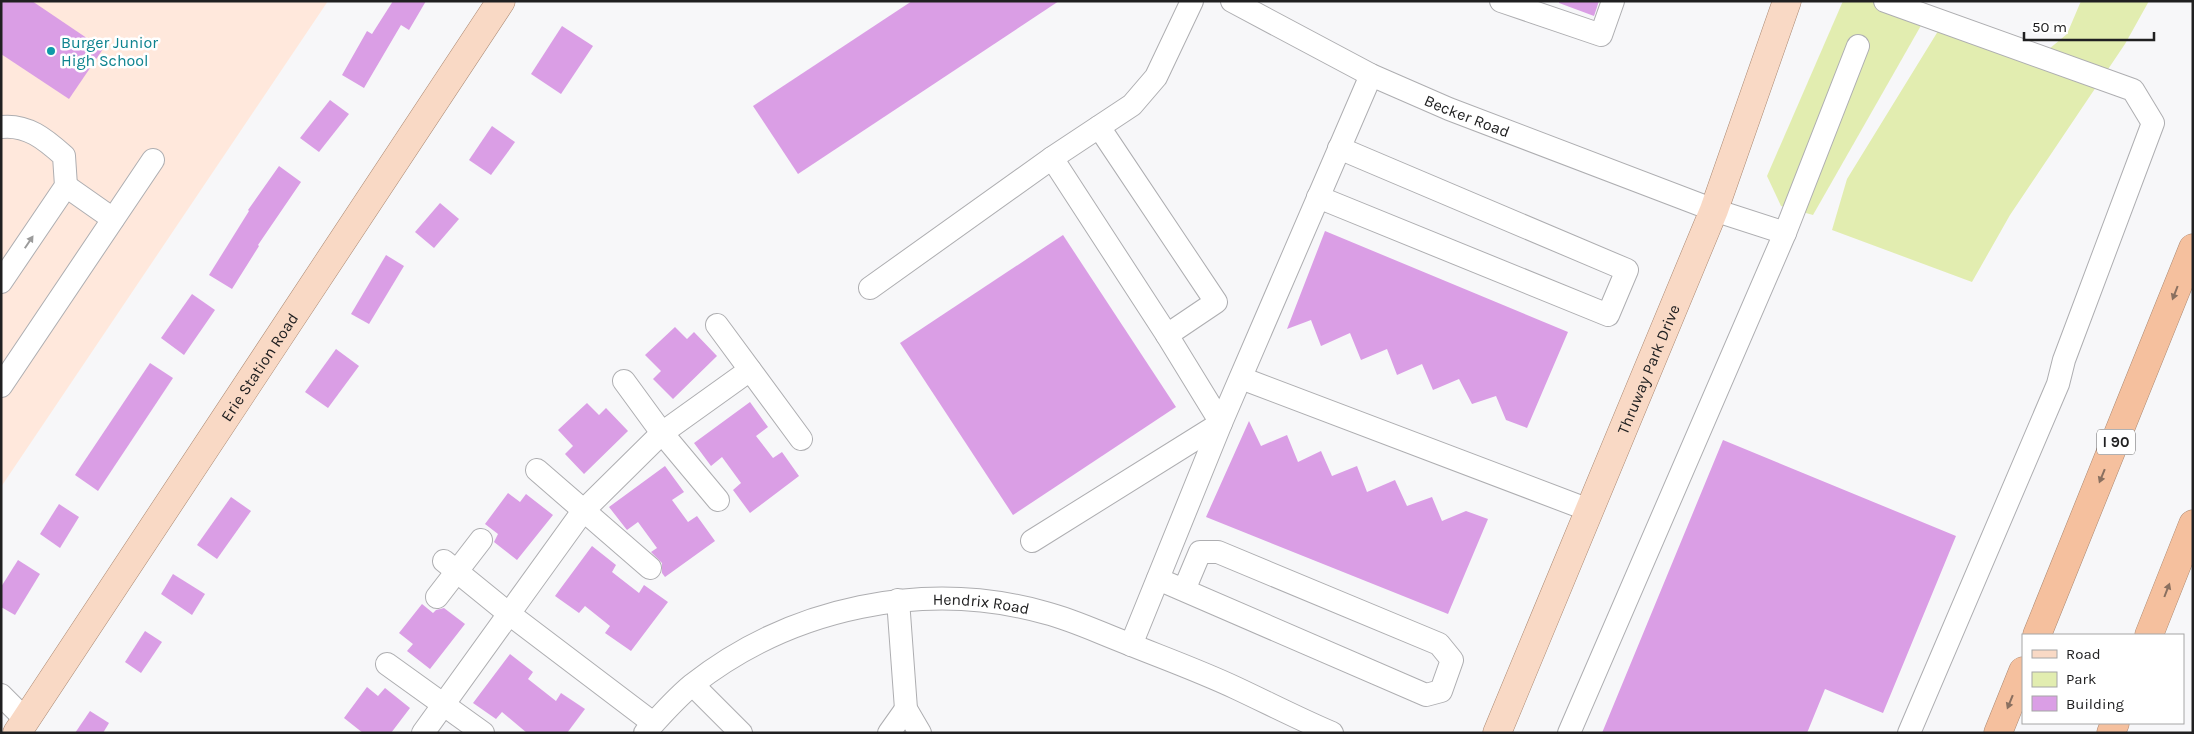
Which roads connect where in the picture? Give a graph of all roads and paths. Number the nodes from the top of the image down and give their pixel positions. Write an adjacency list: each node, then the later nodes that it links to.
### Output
1 (501, 1): 55 (main road, Erie Station Road)
2 (1192, 1): 11 (street)
3 (1232, 1): 9 (street, Becker Road)
4 (1501, 1): 5 (street)
5 (1613, 1)
6 (1787, 1): 17 (main road, Thruway Park Drive)
7 (1885, 1): 65 (street)
8 (1858, 46): 19 (street)
9 (1370, 75): 12 (street); 17 (street, Becker Road)
10 (1, 127): 15 (street)
11 (1099, 127): 13 (street); 24 (street)
12 (1339, 148): 16 (street); 16 (street)
13 (1052, 158): 22 (street); 24 (street)
14 (153, 160): 18 (street)
15 (66, 186): 18 (street); 21 (street, one-way to 15)
16 (1318, 197): 26 (street)
17 (1714, 210): 19 (street, Becker Road); 34 (main road, Thruway Park Drive)
18 (113, 219): 28 (street)
19 (1785, 233): 64 (street)
20 (2193, 248): 46 (highway, I 90, one-way to 46)
21 (1, 282)
22 (870, 288)
23 (717, 325): 25 (street)
24 (1167, 334): 29 (street)
25 (750, 370): 30 (street); 31 (street)
26 (1241, 378): 29 (street); 34 (street)
27 (624, 381): 30 (street)
28 (1, 386)
29 (1221, 423): 38 (street); 41 (street)
30 (662, 433): 33 (street); 35 (street)
31 (801, 439)
32 (537, 470): 35 (street)
33 (718, 500)
34 (1589, 510): 63 (main road, Thruway Park Drive)
35 (583, 511): 40 (street); 45 (street)
36 (2193, 524): 47 (highway, one-way to 36)
37 (481, 540): 39 (street)
38 (1032, 541)
39 (450, 566): 43 (street); 45 (street)
40 (650, 568)
41 (1158, 579): 42 (street); 48 (street)
42 (1184, 590): 42 (street)
43 (437, 597)
44 (898, 600): 48 (street, Hendrix Road); 51 (street, Hendrix Road); 54 (street)
45 (508, 613): 53 (street); 56 (street)
46 (2037, 634)
47 (2149, 634)
48 (1132, 645): 62 (street, Hendrix Road)
49 (387, 664): 53 (street)
50 (2022, 673): 66 (highway, one-way to 66)
51 (692, 685): 56 (street, Hendrix Road); 59 (street)
52 (1, 695): 55 (street)
53 (443, 704): 57 (street); 58 (street)
54 (906, 709): 60 (street); 61 (street)
55 (22, 727)
56 (649, 728)
57 (423, 733)
58 (483, 733)
59 (741, 733)
60 (889, 733)
61 (920, 733)
62 (1332, 733)
63 (1496, 733)
64 (1569, 733)
65 (1909, 733)
66 (1998, 733)

